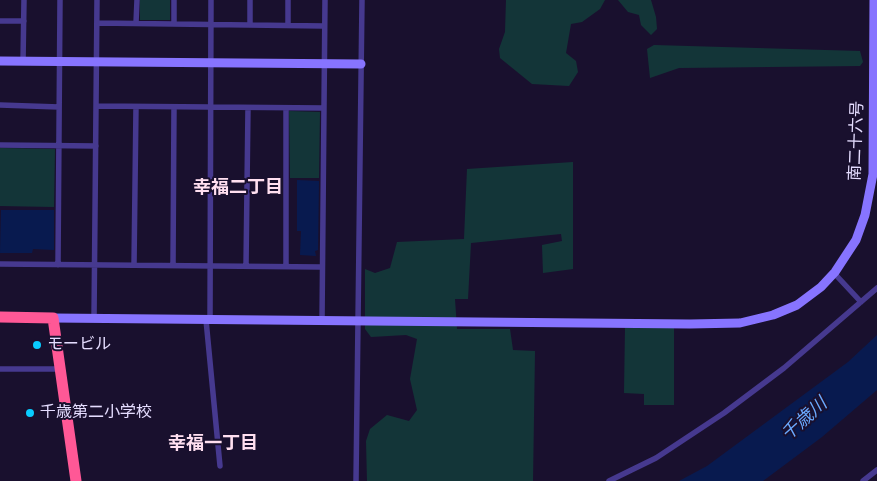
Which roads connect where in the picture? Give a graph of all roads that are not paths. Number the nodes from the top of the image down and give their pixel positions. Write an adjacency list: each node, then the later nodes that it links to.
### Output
1 (24, 0): 13 (street)
2 (60, 0): 23 (street)
3 (97, 0): 14 (street)
4 (137, 0): 15 (street)
5 (174, 0): 16 (street)
6 (211, 0): 17 (street)
7 (250, 0): 18 (street)
8 (288, 0): 19 (street)
9 (324, 0): 20 (street)
10 (362, 0): 27 (street)
11 (874, 0): 49 (street, 南二十六号)
12 (0, 21): 13 (street)
13 (24, 21): 22 (street)
14 (97, 23): 15 (street); 24 (street)
15 (136, 23): 16 (street)
16 (174, 24): 17 (street)
17 (211, 24): 18 (street); 25 (street)
18 (250, 25): 19 (street)
19 (288, 25): 20 (street)
20 (324, 26): 26 (street)
21 (0, 61): 22 (street)
22 (23, 62): 23 (street)
23 (60, 62): 24 (street); 30 (street)
24 (96, 62): 25 (street); 29 (street)
25 (211, 63): 26 (street); 33 (street)
26 (324, 64): 27 (street); 36 (street)
27 (361, 64): 56 (street)
28 (0, 105): 30 (street)
29 (96, 106): 31 (street); 39 (street)
30 (59, 107): 38 (street)
31 (136, 107): 32 (street); 43 (street)
32 (174, 107): 33 (street); 44 (street)
33 (210, 108): 34 (street); 45 (street)
34 (248, 108): 35 (street); 46 (street)
35 (286, 108): 36 (street); 47 (street)
36 (324, 108): 48 (street)
37 (0, 145): 38 (street)
38 (59, 146): 39 (street); 41 (street)
39 (96, 146): 42 (street)
40 (0, 264): 41 (street)
41 (58, 264): 42 (street)
42 (95, 265): 43 (street); 54 (street)
43 (134, 265): 44 (street)
44 (173, 265): 45 (street)
45 (210, 266): 46 (street); 55 (street)
46 (246, 266): 47 (street)
47 (286, 266): 48 (street)
48 (321, 266): 57 (street)
49 (834, 273): 51 (street); 56 (street, 南二十六号)
50 (877, 288): 51 (street)
51 (861, 302): 64 (street)
52 (0, 318): 53 (highway)
53 (53, 318): 54 (street, 南二十六号); 59 (highway)
54 (94, 319): 55 (street, 南二十六号)
55 (208, 320): 57 (street, 南二十六号); 60 (street)
56 (358, 320): 57 (street, 南二十六号); 63 (street)
57 (322, 321)
58 (0, 369): 59 (street)
59 (62, 369): 62 (highway)
60 (220, 466)
61 (877, 470): 65 (street)
62 (76, 481)
63 (356, 481)
64 (609, 481)
65 (863, 481)

